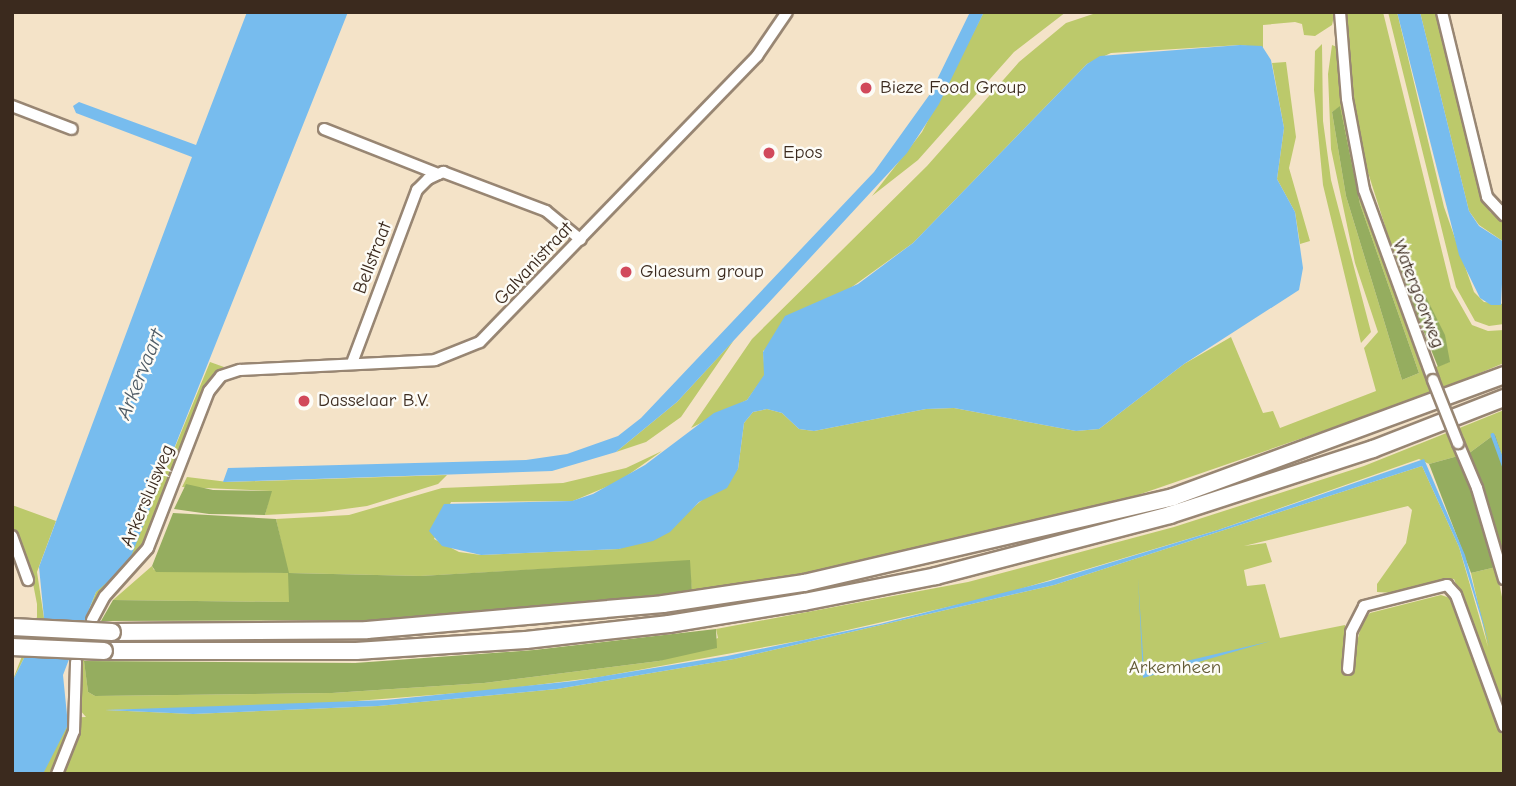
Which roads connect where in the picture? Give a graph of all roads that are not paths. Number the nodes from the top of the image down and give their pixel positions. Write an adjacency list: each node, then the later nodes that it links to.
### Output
1 (787, 12): 9 (street, Galvanistraat)
2 (1340, 12): 15 (street, Watergoorweg, bridge)
3 (1443, 12): 8 (street)
4 (12, 106): 5 (street)
5 (72, 129)
6 (324, 129): 7 (street)
7 (438, 174): 9 (street); 10 (street, Bellstraat)
8 (1504, 215)
9 (580, 240): 10 (street, Galvanistraat)
10 (352, 363): 12 (street, Galvanistraat)
11 (1504, 375): 18 (highway, bridge)
12 (221, 376): 17 (street, Arkersluisweg)
13 (1504, 398): 19 (highway, bridge)
14 (12, 536): 16 (street)
15 (1504, 579)
16 (28, 580)
17 (92, 620)
18 (12, 627)
19 (12, 647)
20 (76, 662): 23 (street)
21 (1348, 669): 22 (street)
22 (1504, 726)
23 (57, 774)

